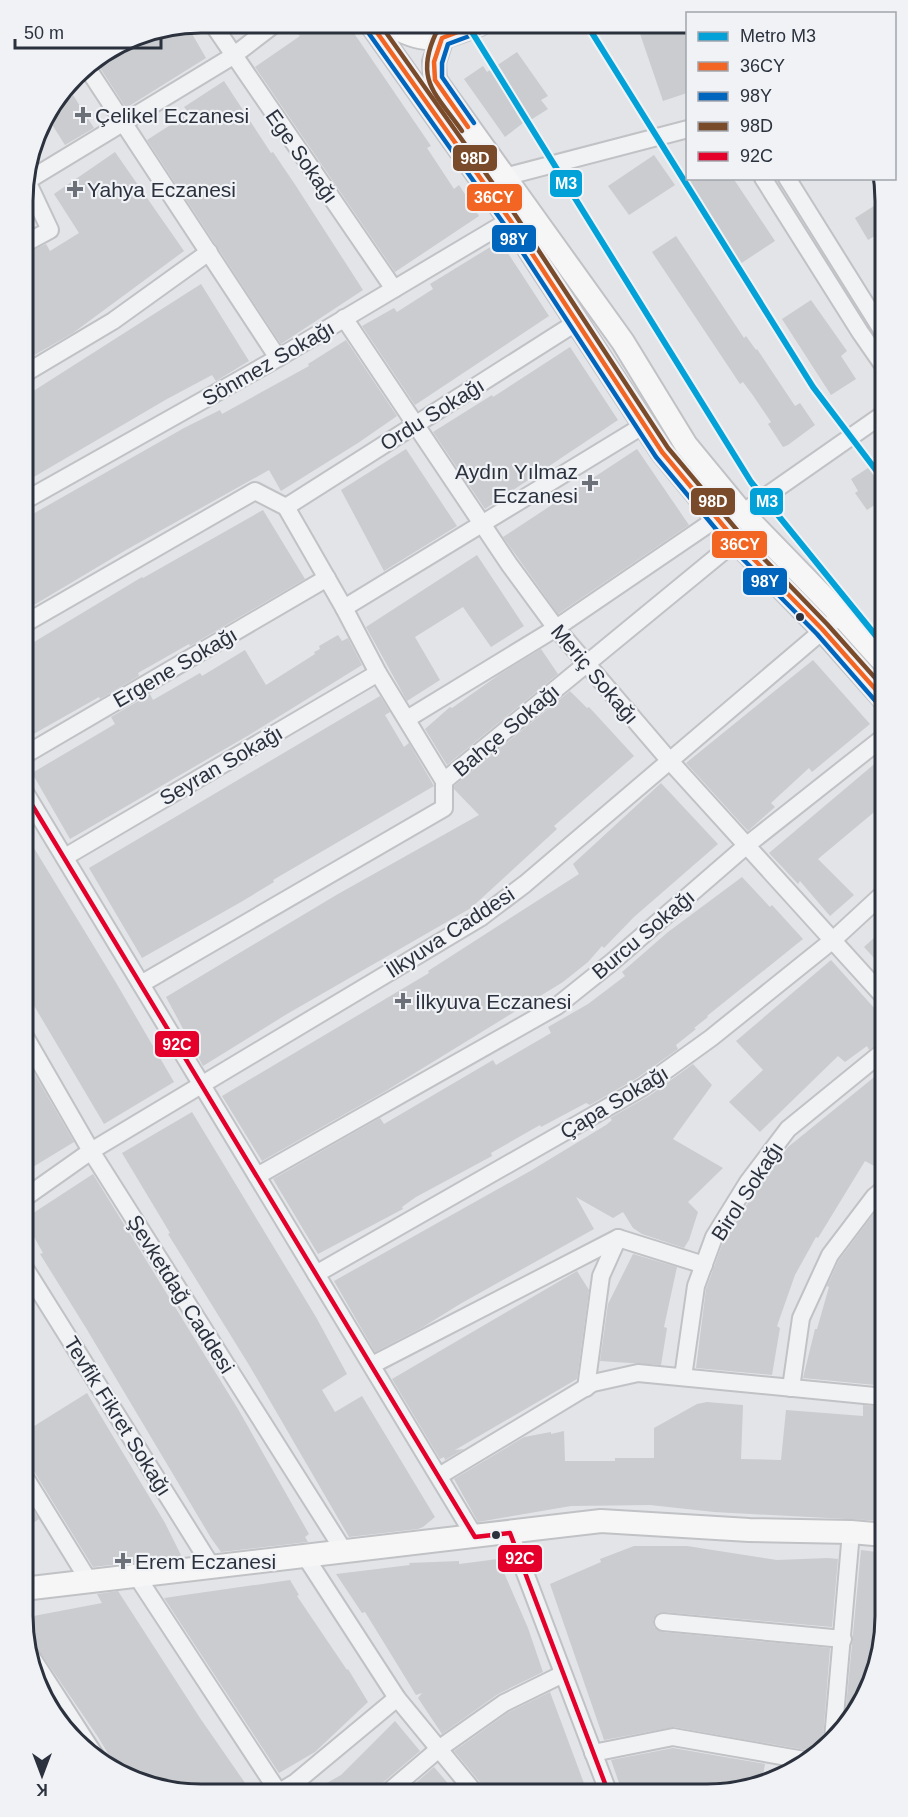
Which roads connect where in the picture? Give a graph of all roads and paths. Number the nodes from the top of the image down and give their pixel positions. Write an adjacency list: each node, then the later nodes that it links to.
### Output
1 (219, 33): 7 (street, Ege Sokağı)
2 (263, 33): 7 (street)
3 (377, 33): 16 (main road)
4 (405, 33): 6 (main road)
5 (456, 33): 6 (main road)
6 (442, 38): 12 (main road)
7 (233, 56): 9 (street); 19 (street, Ege Sokağı)
8 (91, 74): 9 (street)
9 (123, 122): 11 (street); 18 (street)
10 (686, 129): 12 (street)
11 (35, 174)
12 (504, 177): 31 (main road)
13 (764, 180): 23 (street)
14 (788, 180): 21 (street)
15 (33, 196): 17 (street)
16 (510, 220): 19 (street, Sönmez Sokağı); 22 (main road)
17 (33, 239)
18 (208, 252): 24 (street); 25 (street)
19 (394, 289): 20 (street, Sönmez Sokağı)
20 (344, 318): 24 (street, Sönmez Sokağı); 27 (street, Meriç Sokağı)
21 (875, 319)
22 (577, 322): 27 (street, Ordu Sokağı); 28 (main road)
23 (875, 354)
24 (278, 358): 29 (street, Sönmez Sokağı)
25 (33, 369)
26 (875, 420): 31 (street)
27 (416, 424): 30 (street, Ordu Sokağı); 33 (street, Meriç Sokağı)
28 (644, 425): 32 (main road); 33 (street)
29 (33, 496)
30 (286, 507): 35 (street); 38 (street)
31 (742, 513): 37 (main road)
32 (716, 519): 34 (main road); 39 (street)
33 (482, 524): 36 (street); 39 (street, Meriç Sokağı)
34 (736, 541): 40 (main road); 42 (street, Bahçe Sokağı)
35 (327, 578): 36 (street); 47 (street, Ergene Sokağı)
36 (344, 608): 43 (street)
37 (841, 615): 40 (street, İlkyuva Caddesi); 41 (main road)
38 (33, 619)
39 (556, 628): 42 (street, Meriç Sokağı); 45 (street)
40 (822, 629): 44 (main road); 48 (street, İlkyuva Caddesi)
41 (875, 653)
42 (585, 664): 48 (street, Meriç Sokağı); 49 (street, Bahçe Sokağı)
43 (378, 673): 45 (street); 52 (street, Seyran Sokağı)
44 (875, 689)
45 (407, 719): 49 (street)
46 (875, 744): 51 (street, Burcu Sokağı)
47 (33, 750)
48 (669, 760): 51 (street, Meriç Sokağı); 59 (street, İlkyuva Caddesi)
49 (444, 782): 55 (street)
50 (33, 805): 52 (street)
51 (747, 845): 54 (street, Meriç Sokağı); 61 (street, Burcu Sokağı)
52 (65, 857): 55 (street)
53 (875, 901): 54 (street, Çapa Sokağı)
54 (833, 940): 56 (street, Meriç Sokağı); 66 (street, Çapa Sokağı)
55 (141, 984): 59 (street)
56 (875, 987)
57 (33, 1051): 60 (street, Şevketdağ Caddesi)
58 (875, 1058): 65 (street, Birol Sokağı)
59 (201, 1084): 60 (street, İlkyuva Caddesi); 61 (street)
60 (91, 1151): 62 (street, İlkyuva Caddesi); 79 (street, Şevketdağ Caddesi)
61 (258, 1176): 66 (street)
62 (33, 1192)
63 (875, 1196): 71 (street)
64 (618, 1238): 65 (street); 68 (street); 70 (street)
65 (704, 1265): 69 (street, Birol Sokağı)
66 (316, 1274): 68 (street)
67 (33, 1281): 81 (street, Tevfik Fikret Sokağı)
68 (372, 1365): 73 (street)
69 (683, 1377): 70 (street); 71 (street)
70 (586, 1388): 73 (street)
71 (791, 1388): 72 (street)
72 (875, 1396)
73 (439, 1476): 78 (street)
74 (33, 1490): 83 (street)
75 (851, 1532): 76 (main road); 77 (main road); 86 (street)
76 (510, 1533): 78 (main road); 87 (street)
77 (875, 1534)
78 (475, 1537): 79 (main road)
79 (344, 1551): 80 (main road)
80 (305, 1556): 81 (main road); 89 (street)
81 (212, 1567): 82 (main road)
82 (136, 1575): 83 (main road); 95 (street)
83 (89, 1581): 84 (main road)
84 (33, 1588)
85 (663, 1622): 86 (street)
86 (843, 1639): 90 (street)
87 (563, 1674): 92 (street); 93 (street)
88 (45, 1678): 91 (street)
89 (397, 1698): 92 (street); 96 (street)
90 (834, 1725)
91 (81, 1734)
92 (440, 1748): 97 (street); 98 (street)
93 (593, 1753): 94 (street); 99 (street)
94 (796, 1758)
95 (272, 1784)
96 (293, 1784)
97 (398, 1784)
98 (468, 1784)
99 (605, 1784)

